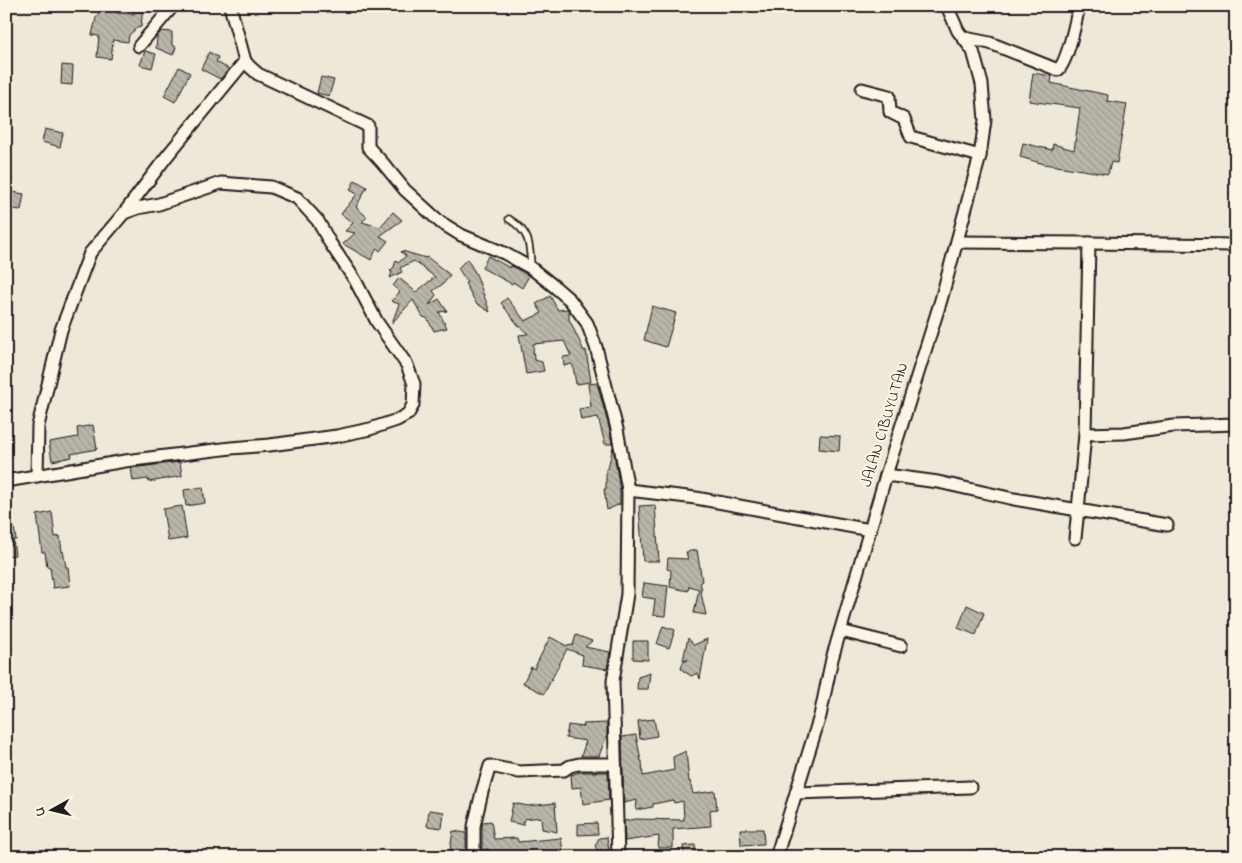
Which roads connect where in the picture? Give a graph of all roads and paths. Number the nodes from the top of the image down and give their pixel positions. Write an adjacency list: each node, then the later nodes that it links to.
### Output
1 (173, 6): 6 (street)
2 (230, 6): 7 (street)
3 (947, 6): 5 (street, JALAN CIBUYUTAN)
4 (1079, 6): 5 (street)
5 (965, 38): 9 (street, JALAN CIBUYUTAN)
6 (139, 46)
7 (245, 60): 10 (street); 15 (street)
8 (862, 89): 9 (street)
9 (980, 156): 12 (street, JALAN CIBUYUTAN)
10 (124, 213): 19 (street); 19 (street)
11 (509, 219): 15 (lane)
12 (958, 242): 13 (street); 18 (street, JALAN CIBUYUTAN)
13 (1089, 243): 14 (street); 17 (street)
14 (1236, 244)
15 (531, 268): 21 (street)
16 (1236, 424): 17 (street)
17 (1085, 434): 22 (street)
18 (886, 475): 22 (street); 24 (street, JALAN CIBUYUTAN)
19 (37, 476): 20 (street)
20 (6, 481)
21 (628, 490): 24 (street); 28 (street)
22 (1078, 510): 23 (street); 25 (street)
23 (1167, 525)
24 (870, 530): 26 (street, JALAN CIBUYUTAN)
25 (1075, 538)
26 (841, 631): 27 (street); 30 (street, JALAN CIBUYUTAN)
27 (900, 646)
28 (615, 764): 31 (street); 32 (street)
29 (970, 787): 30 (street)
30 (796, 793): 33 (street, JALAN CIBUYUTAN)
31 (474, 857)
32 (618, 857)
33 (776, 857)

